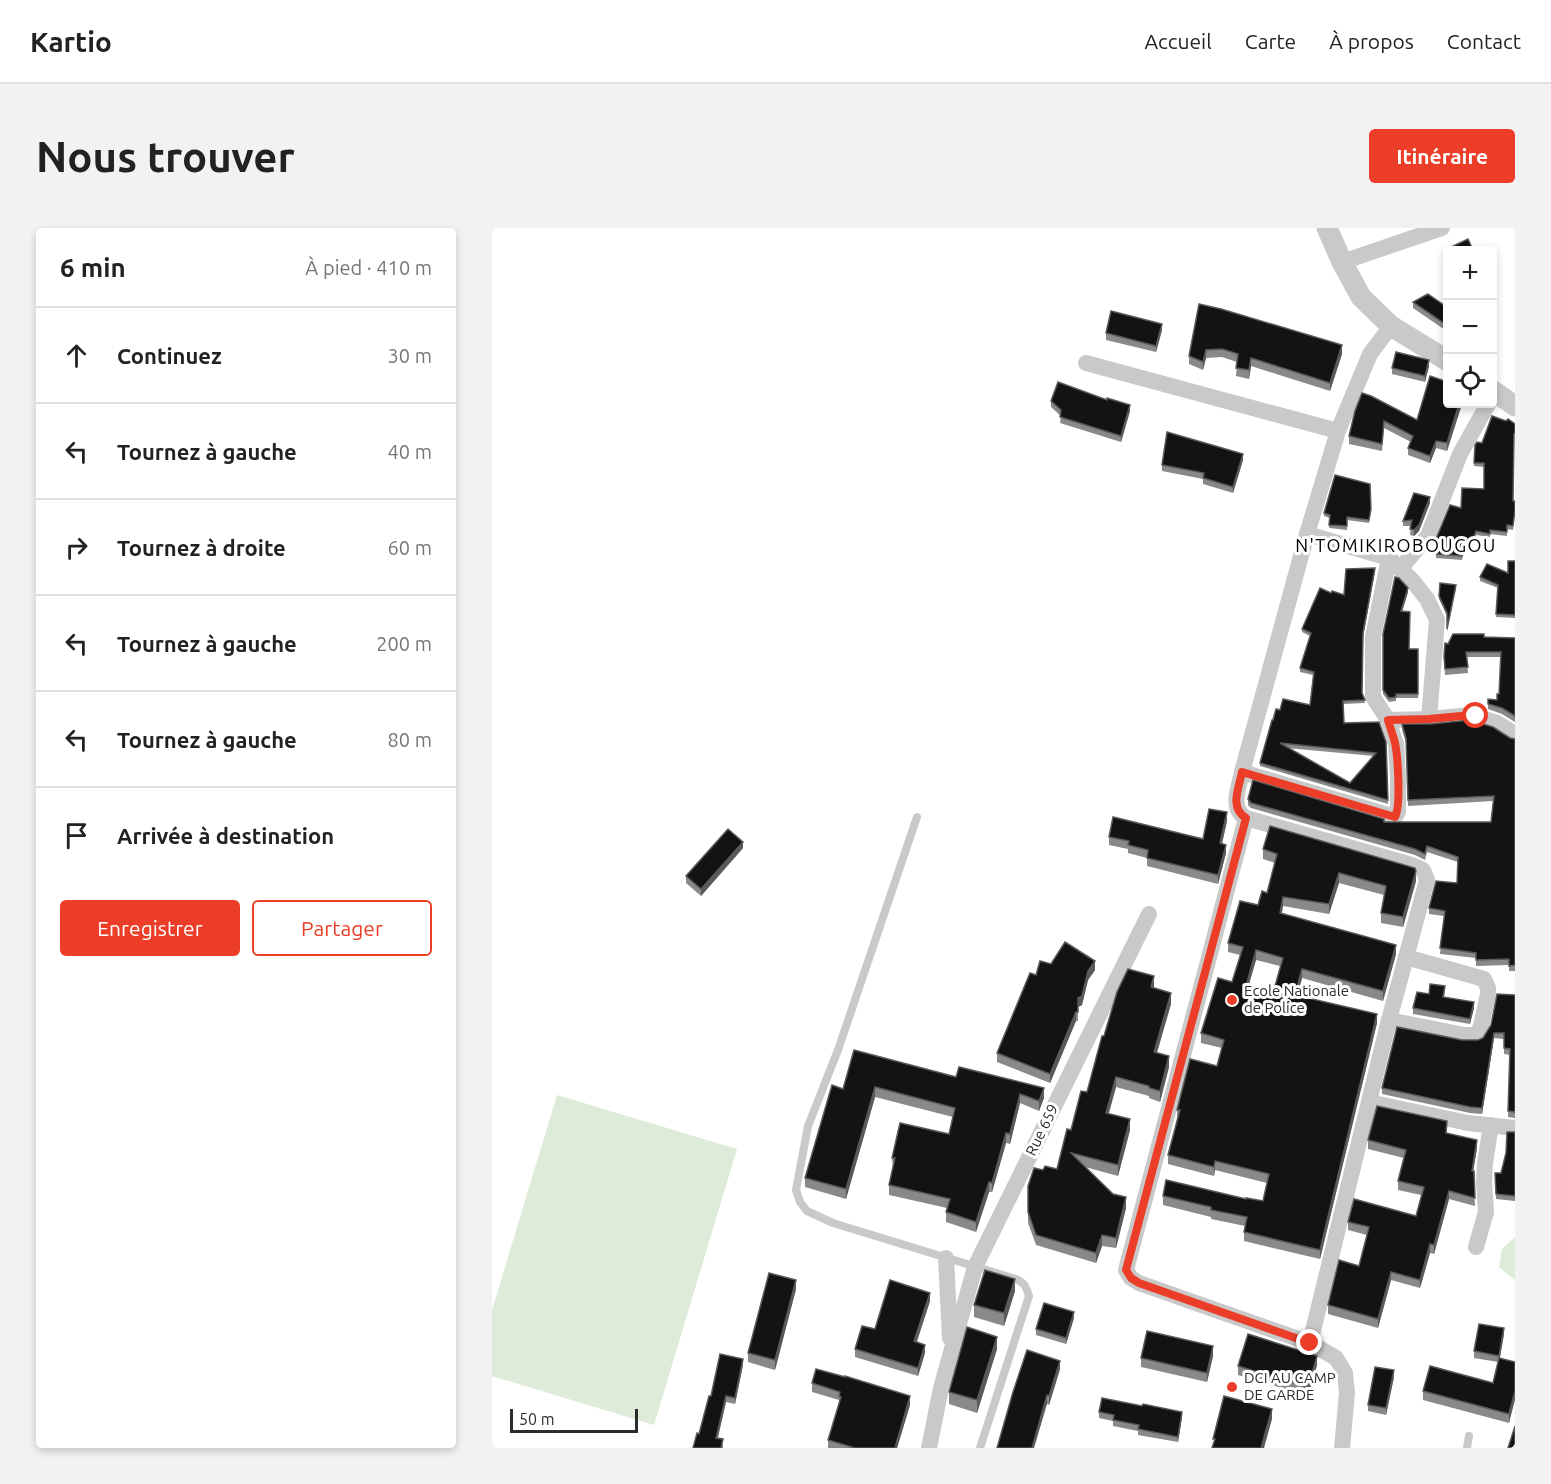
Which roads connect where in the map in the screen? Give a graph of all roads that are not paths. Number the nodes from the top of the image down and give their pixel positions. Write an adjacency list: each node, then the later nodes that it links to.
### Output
1 (1326, 228): 3 (street)
2 (1442, 228): 3 (street)
3 (1342, 262): 4 (street)
4 (1391, 326): 5 (street); 10 (street)
5 (1443, 358)
6 (1086, 363): 10 (street)
7 (1497, 397): 8 (street)
8 (1515, 406)
9 (1485, 408): 12 (street)
10 (1338, 431): 11 (street)
11 (1307, 534): 12 (street); 16 (street)
12 (1394, 564): 13 (street); 14 (street)
13 (1429, 719): 14 (street); 15 (street)
14 (1388, 720): 16 (street)
15 (1515, 734)
16 (1242, 772): 18 (street)
17 (917, 817): 26 (lane)
18 (1246, 818): 20 (street); 28 (street)
19 (1149, 914): 27 (street, Rue 659)
20 (1406, 957): 21 (street); 21 (street)
21 (1389, 1020): 22 (street)
22 (1369, 1102): 23 (street); 28 (street)
23 (1491, 1125): 24 (street); 25 (street)
24 (1515, 1128)
25 (1476, 1247)
26 (946, 1258): 27 (lane); 29 (street, Rue 659)
27 (975, 1267): 29 (street, Rue 659); 32 (lane)
28 (1310, 1343): 33 (street)
29 (951, 1352): 31 (street, Rue 659)
30 (1469, 1436): 34 (lane)
31 (929, 1448)
32 (980, 1448)
33 (1342, 1448)
34 (1467, 1448)

